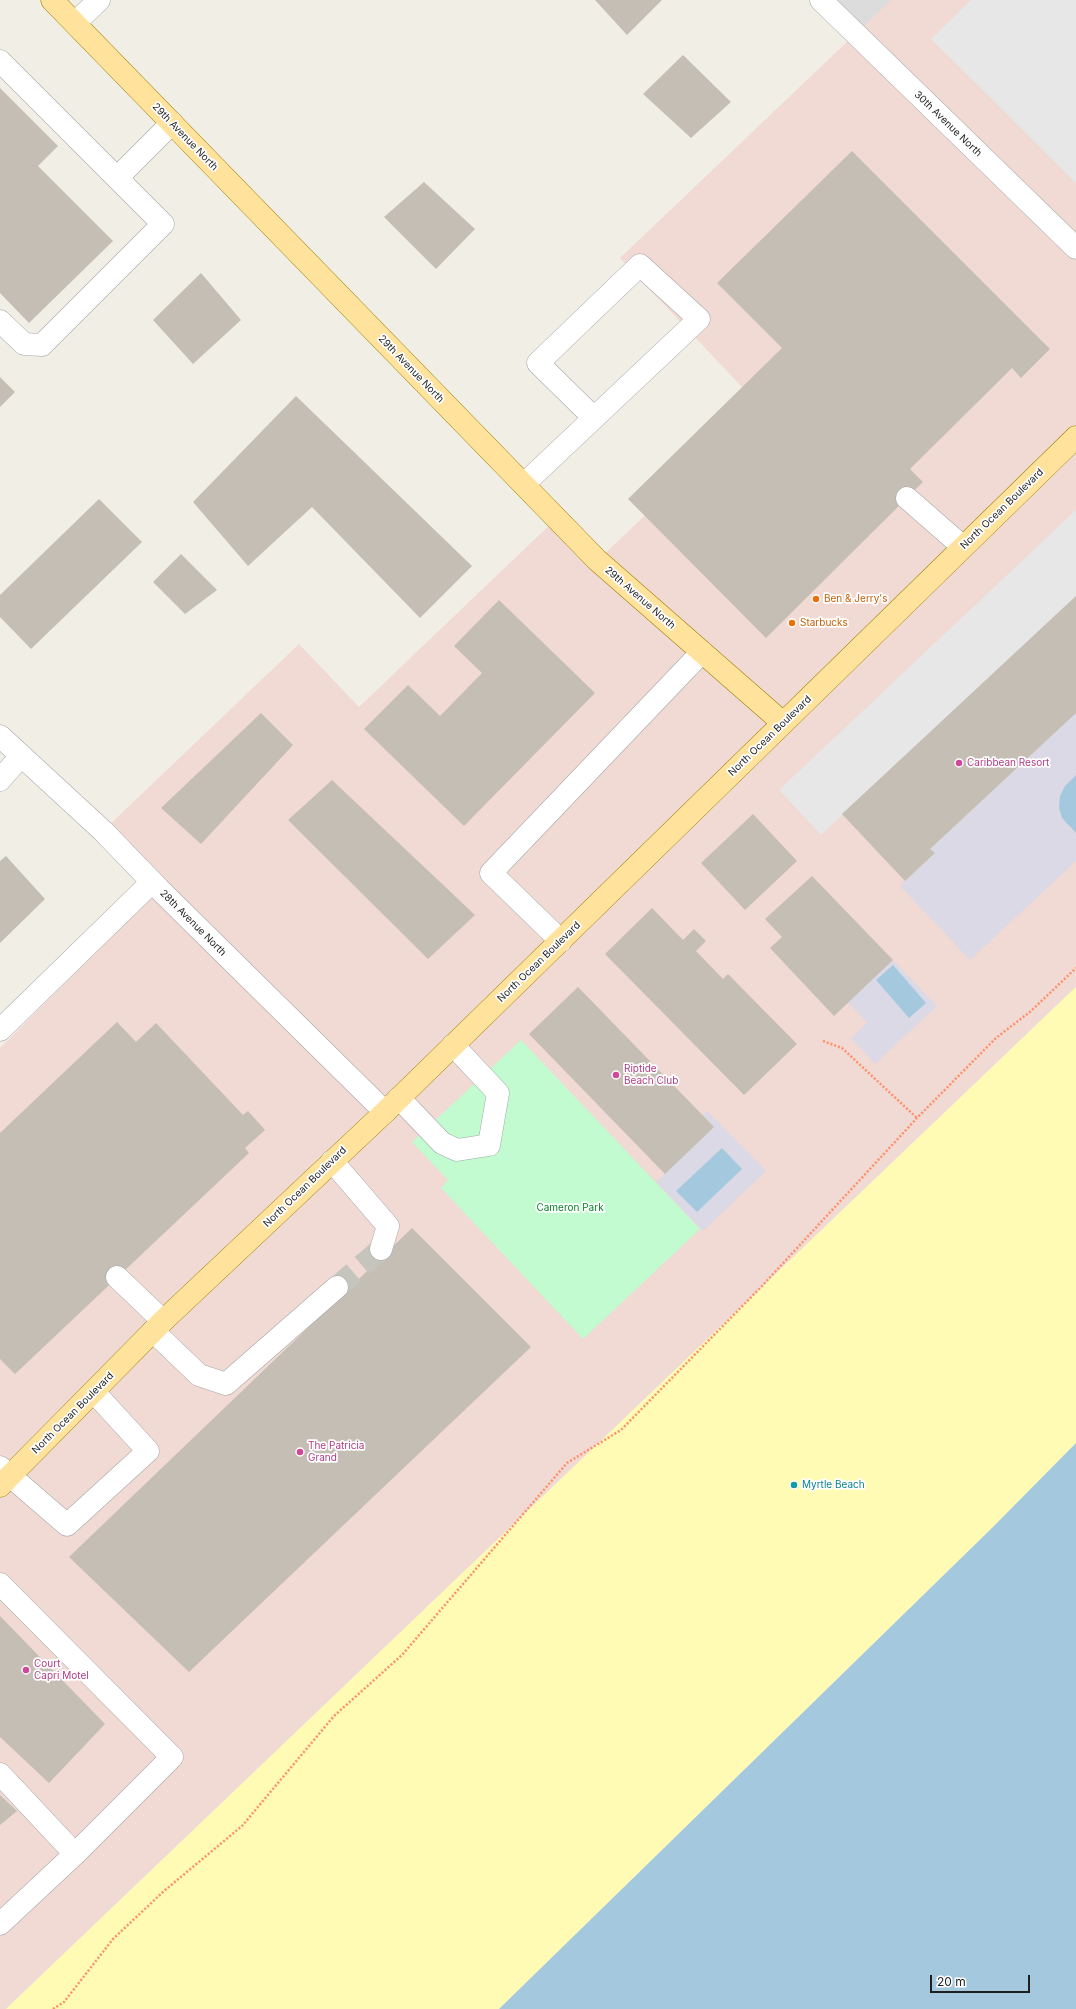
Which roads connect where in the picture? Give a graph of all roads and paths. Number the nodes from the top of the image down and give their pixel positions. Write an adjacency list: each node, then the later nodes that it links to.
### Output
1 (52, 0): 4 (main road, 29th Avenue North)
2 (99, 0): 4 (street)
3 (821, 0): 8 (street, 30th Avenue North)
4 (75, 23): 6 (main road, 29th Avenue North)
5 (0, 61): 7 (street)
6 (172, 123): 7 (street); 12 (main road, 29th Avenue North)
7 (117, 178): 9 (street)
8 (1076, 248)
9 (0, 320)
10 (594, 418): 10 (street); 12 (street)
11 (1076, 437): 14 (main road, North Ocean Boulevard)
12 (524, 484): 15 (main road, 29th Avenue North)
13 (907, 498): 14 (street)
14 (963, 547): 16 (main road, North Ocean Boulevard)
15 (702, 652): 16 (main road, 29th Avenue North); 21 (street)
16 (783, 723): 21 (main road, North Ocean Boulevard)
17 (0, 736): 18 (street, 28th Avenue North)
18 (21, 756): 19 (street); 20 (street, 28th Avenue North)
19 (0, 780)
20 (152, 882): 23 (street); 26 (street, 28th Avenue North)
21 (561, 941): 25 (main road, North Ocean Boulevard)
22 (1076, 968): 27 (path)
23 (0, 1030)
24 (823, 1041): 27 (path)
25 (453, 1045): 26 (main road, North Ocean Boulevard); 26 (street, 28th Avenue North)
26 (392, 1105): 28 (main road, North Ocean Boulevard)
27 (918, 1118): 39 (path)
28 (332, 1161): 29 (street); 32 (main road, North Ocean Boulevard)
29 (381, 1249)
30 (117, 1277): 32 (street)
31 (337, 1287): 32 (street)
32 (158, 1326): 33 (main road, North Ocean Boulevard)
33 (94, 1392): 34 (main road, North Ocean Boulevard); 34 (street)
34 (4, 1476)
35 (0, 1584): 37 (street)
36 (0, 1774): 37 (street)
37 (75, 1854): 38 (street)
38 (0, 1924)
39 (53, 2009)

